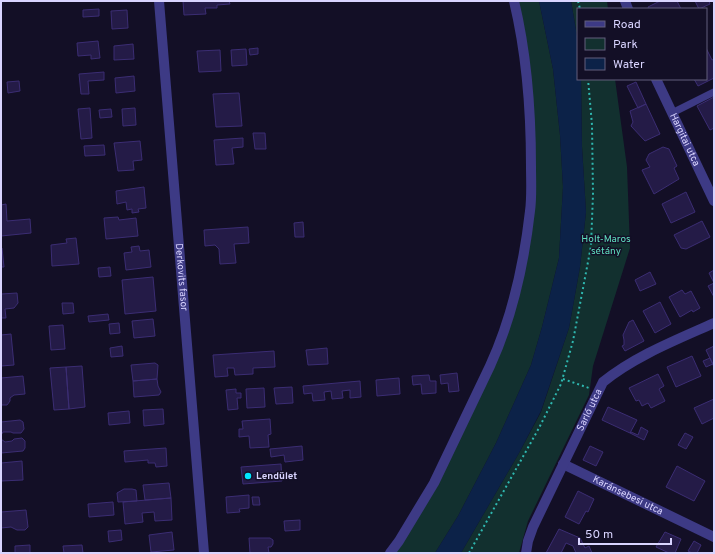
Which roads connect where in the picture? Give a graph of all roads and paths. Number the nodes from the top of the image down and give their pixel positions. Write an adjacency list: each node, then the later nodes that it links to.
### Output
1 (159, 1): 13 (street, Derkovits fasor)
2 (514, 1): 14 (street)
3 (588, 80): 9 (path)
4 (656, 80): 6 (street, Hargitai utca)
5 (714, 92): 6 (lane)
6 (672, 113): 7 (street, Hargitai utca)
7 (714, 201)
8 (714, 322): 10 (street, Sarló utca)
9 (563, 379): 10 (path); 15 (path)
10 (598, 391): 11 (street, Sarló utca)
11 (564, 464): 12 (street, Karánsebesi utca); 16 (street, Sarló utca)
12 (714, 537)
13 (204, 553)
14 (390, 553)
15 (469, 553)
16 (526, 553)

